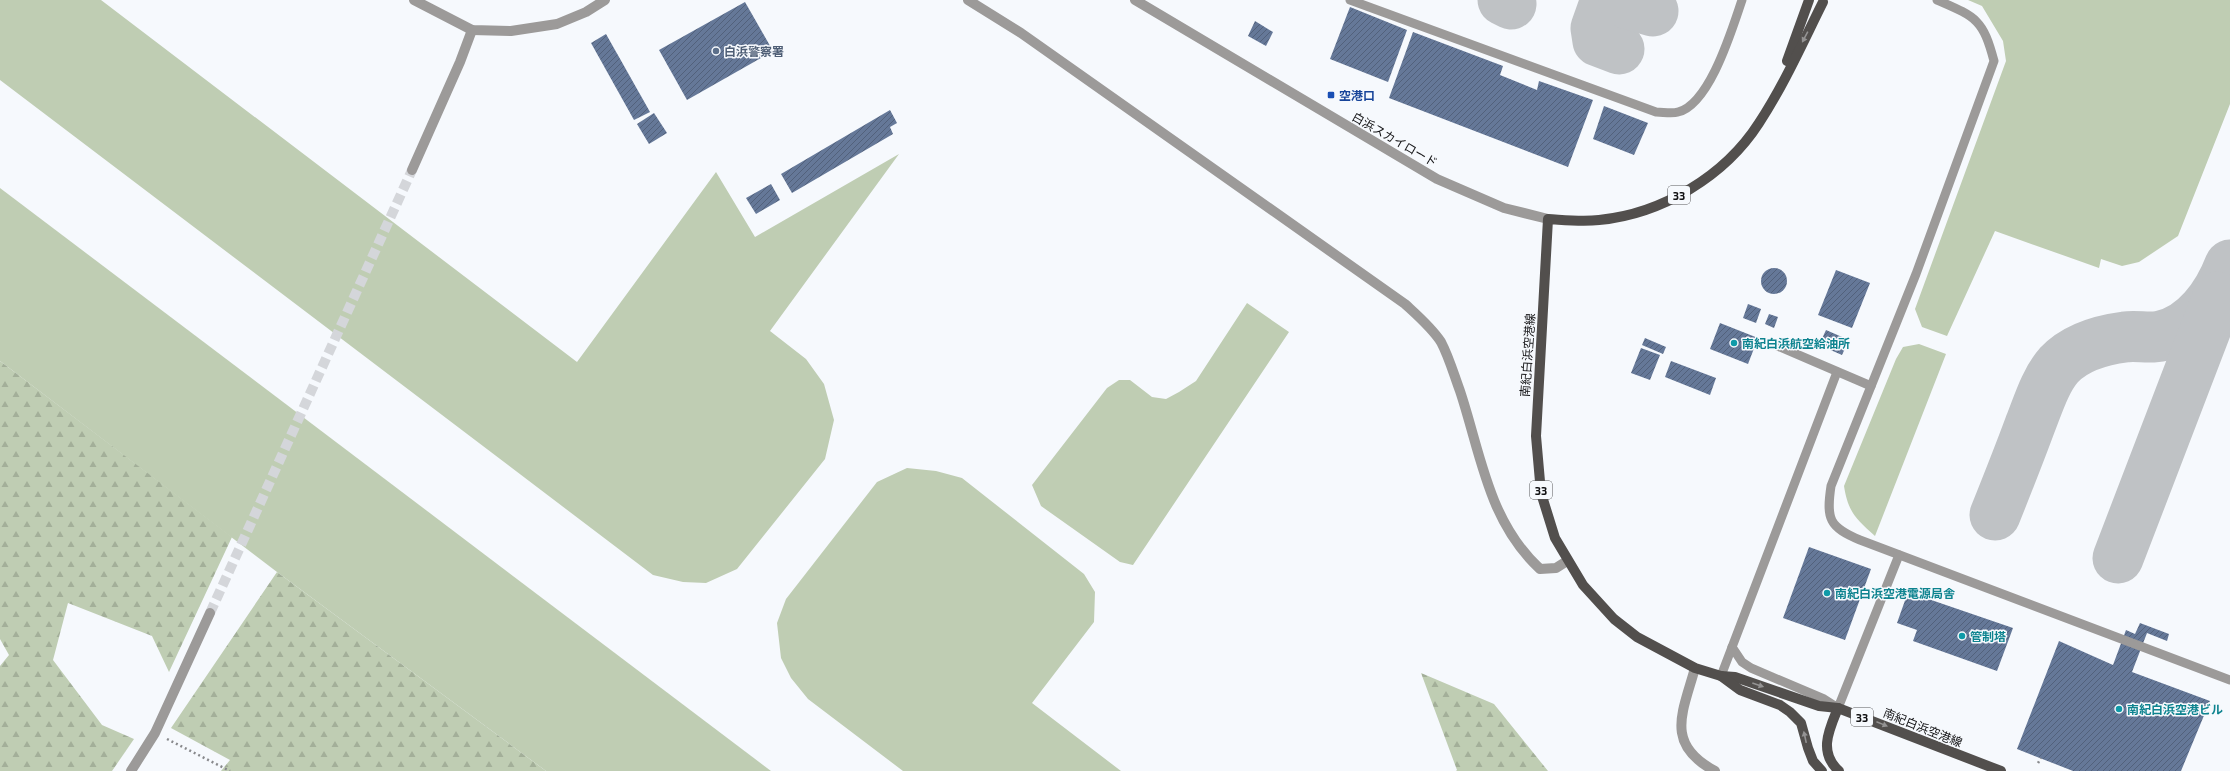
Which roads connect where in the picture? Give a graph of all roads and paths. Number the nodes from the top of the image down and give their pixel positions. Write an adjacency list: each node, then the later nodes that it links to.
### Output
1 (414, 0): 10 (street)
2 (605, 0): 10 (street)
3 (968, 0): 18 (street)
4 (1135, 0): 13 (street, 白浜スカイロード)
5 (1350, 0): 6 (lane)
6 (1742, 0)
7 (1809, 0): 11 (main road, 33)
8 (1938, 0): 16 (lane)
9 (1823, 2): 11 (main road, 33, one-way to 11)
10 (472, 30): 12 (street)
11 (1772, 100): 13 (main road, 33)
12 (412, 170)
13 (1548, 218): 18 (main road, 南紀白浜空港線 / 33)
14 (1773, 344): 15 (lane)
15 (1837, 372): 16 (lane); 20 (lane)
16 (1871, 386): 17 (lane)
17 (1899, 555): 23 (lane); 24 (lane)
18 (1567, 561): 21 (main road, 南紀白浜空港線 / 33)
19 (210, 613): 25 (street)
20 (1732, 647): 22 (lane); 24 (lane)
21 (1695, 668): 22 (main road, 南紀白浜空港線 / 33); 30 (street)
22 (1721, 676): 24 (main road, 南紀白浜空港線 / 33, one-way to 24); 31 (main road, 南紀白浜空港線 / 33, one-way to 22)
23 (2230, 680)
24 (1838, 708): 32 (main road); 33 (main road, 南紀白浜空港線 / 33, one-way to 33)
25 (155, 733): 28 (street); 29 (path)
26 (2041, 758): 27 (path)
27 (2038, 763)
28 (131, 771)
29 (230, 771)
30 (1715, 771)
31 (1822, 771)
32 (1839, 771)
33 (2000, 771)

